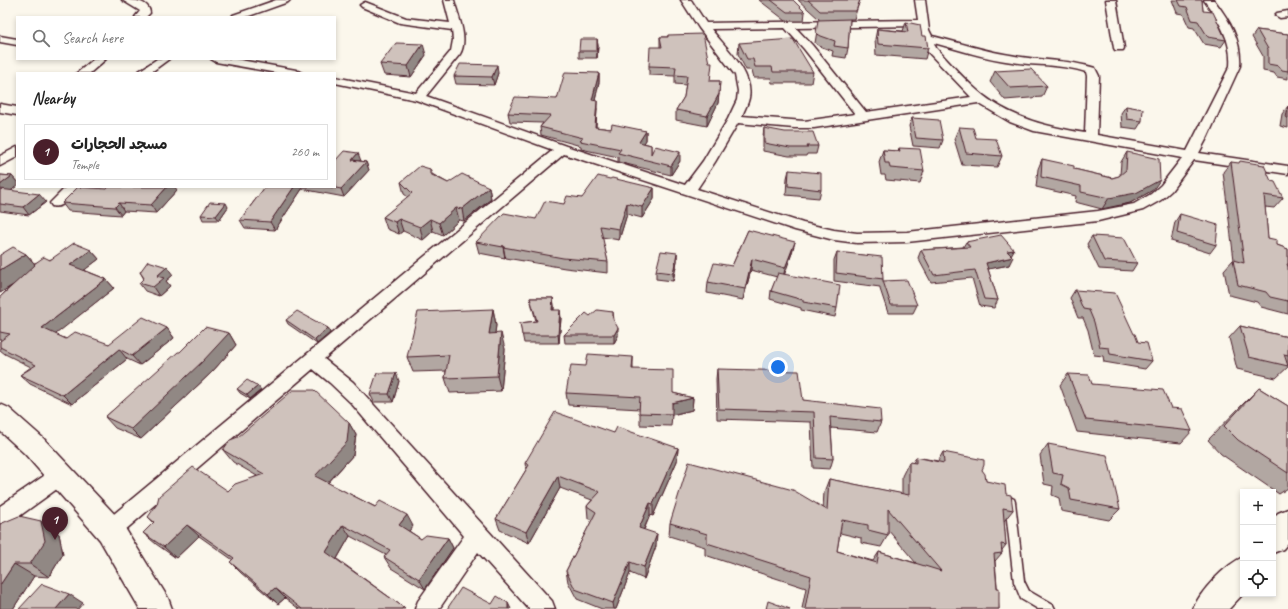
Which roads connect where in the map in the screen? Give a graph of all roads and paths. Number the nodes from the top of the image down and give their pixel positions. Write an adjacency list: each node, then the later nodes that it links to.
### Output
1 (127, 0): 10 (street)
2 (285, 0): 11 (street)
3 (449, 0): 16 (street)
4 (686, 0): 15 (street)
5 (920, 0): 12 (street)
6 (1111, 0): 20 (street)
7 (1209, 0): 37 (street)
8 (365, 5): 16 (street)
9 (805, 15): 14 (street)
10 (141, 16)
11 (240, 16)
12 (924, 23): 14 (street); 18 (street)
13 (787, 24): 14 (street); 15 (street); 32 (street)
14 (815, 24)
15 (703, 26): 33 (street)
16 (455, 27): 28 (street)
17 (0, 39): 19 (street)
18 (928, 40): 29 (street); 34 (street)
19 (16, 42)
20 (1119, 48)
21 (100, 60): 24 (street)
22 (162, 60): 25 (street)
23 (222, 60): 26 (street)
24 (84, 72)
25 (144, 72)
26 (290, 72)
27 (336, 80): 28 (street)
28 (419, 97): 35 (street)
29 (980, 99): 32 (street); 34 (street)
30 (0, 108): 31 (street)
31 (16, 111)
32 (863, 116): 33 (street)
33 (734, 119): 41 (street)
34 (1091, 138): 37 (street)
35 (562, 149): 41 (street); 43 (street)
36 (16, 153): 38 (street)
37 (1191, 155): 39 (street); 41 (street)
38 (0, 162)
39 (1288, 170)
40 (73, 188): 42 (street)
41 (688, 191)
42 (57, 203)
43 (312, 360): 49 (street); 50 (street)
44 (0, 415): 45 (street)
45 (60, 475): 47 (street); 49 (street)
46 (1004, 492): 56 (lane)
47 (0, 518)
48 (1288, 522): 51 (street)
49 (110, 530): 53 (street)
50 (477, 536): 54 (street); 55 (street)
51 (1276, 536)
52 (1240, 575): 57 (street)
53 (158, 609)
54 (426, 609)
55 (544, 609)
56 (1049, 609)
57 (1208, 609)

